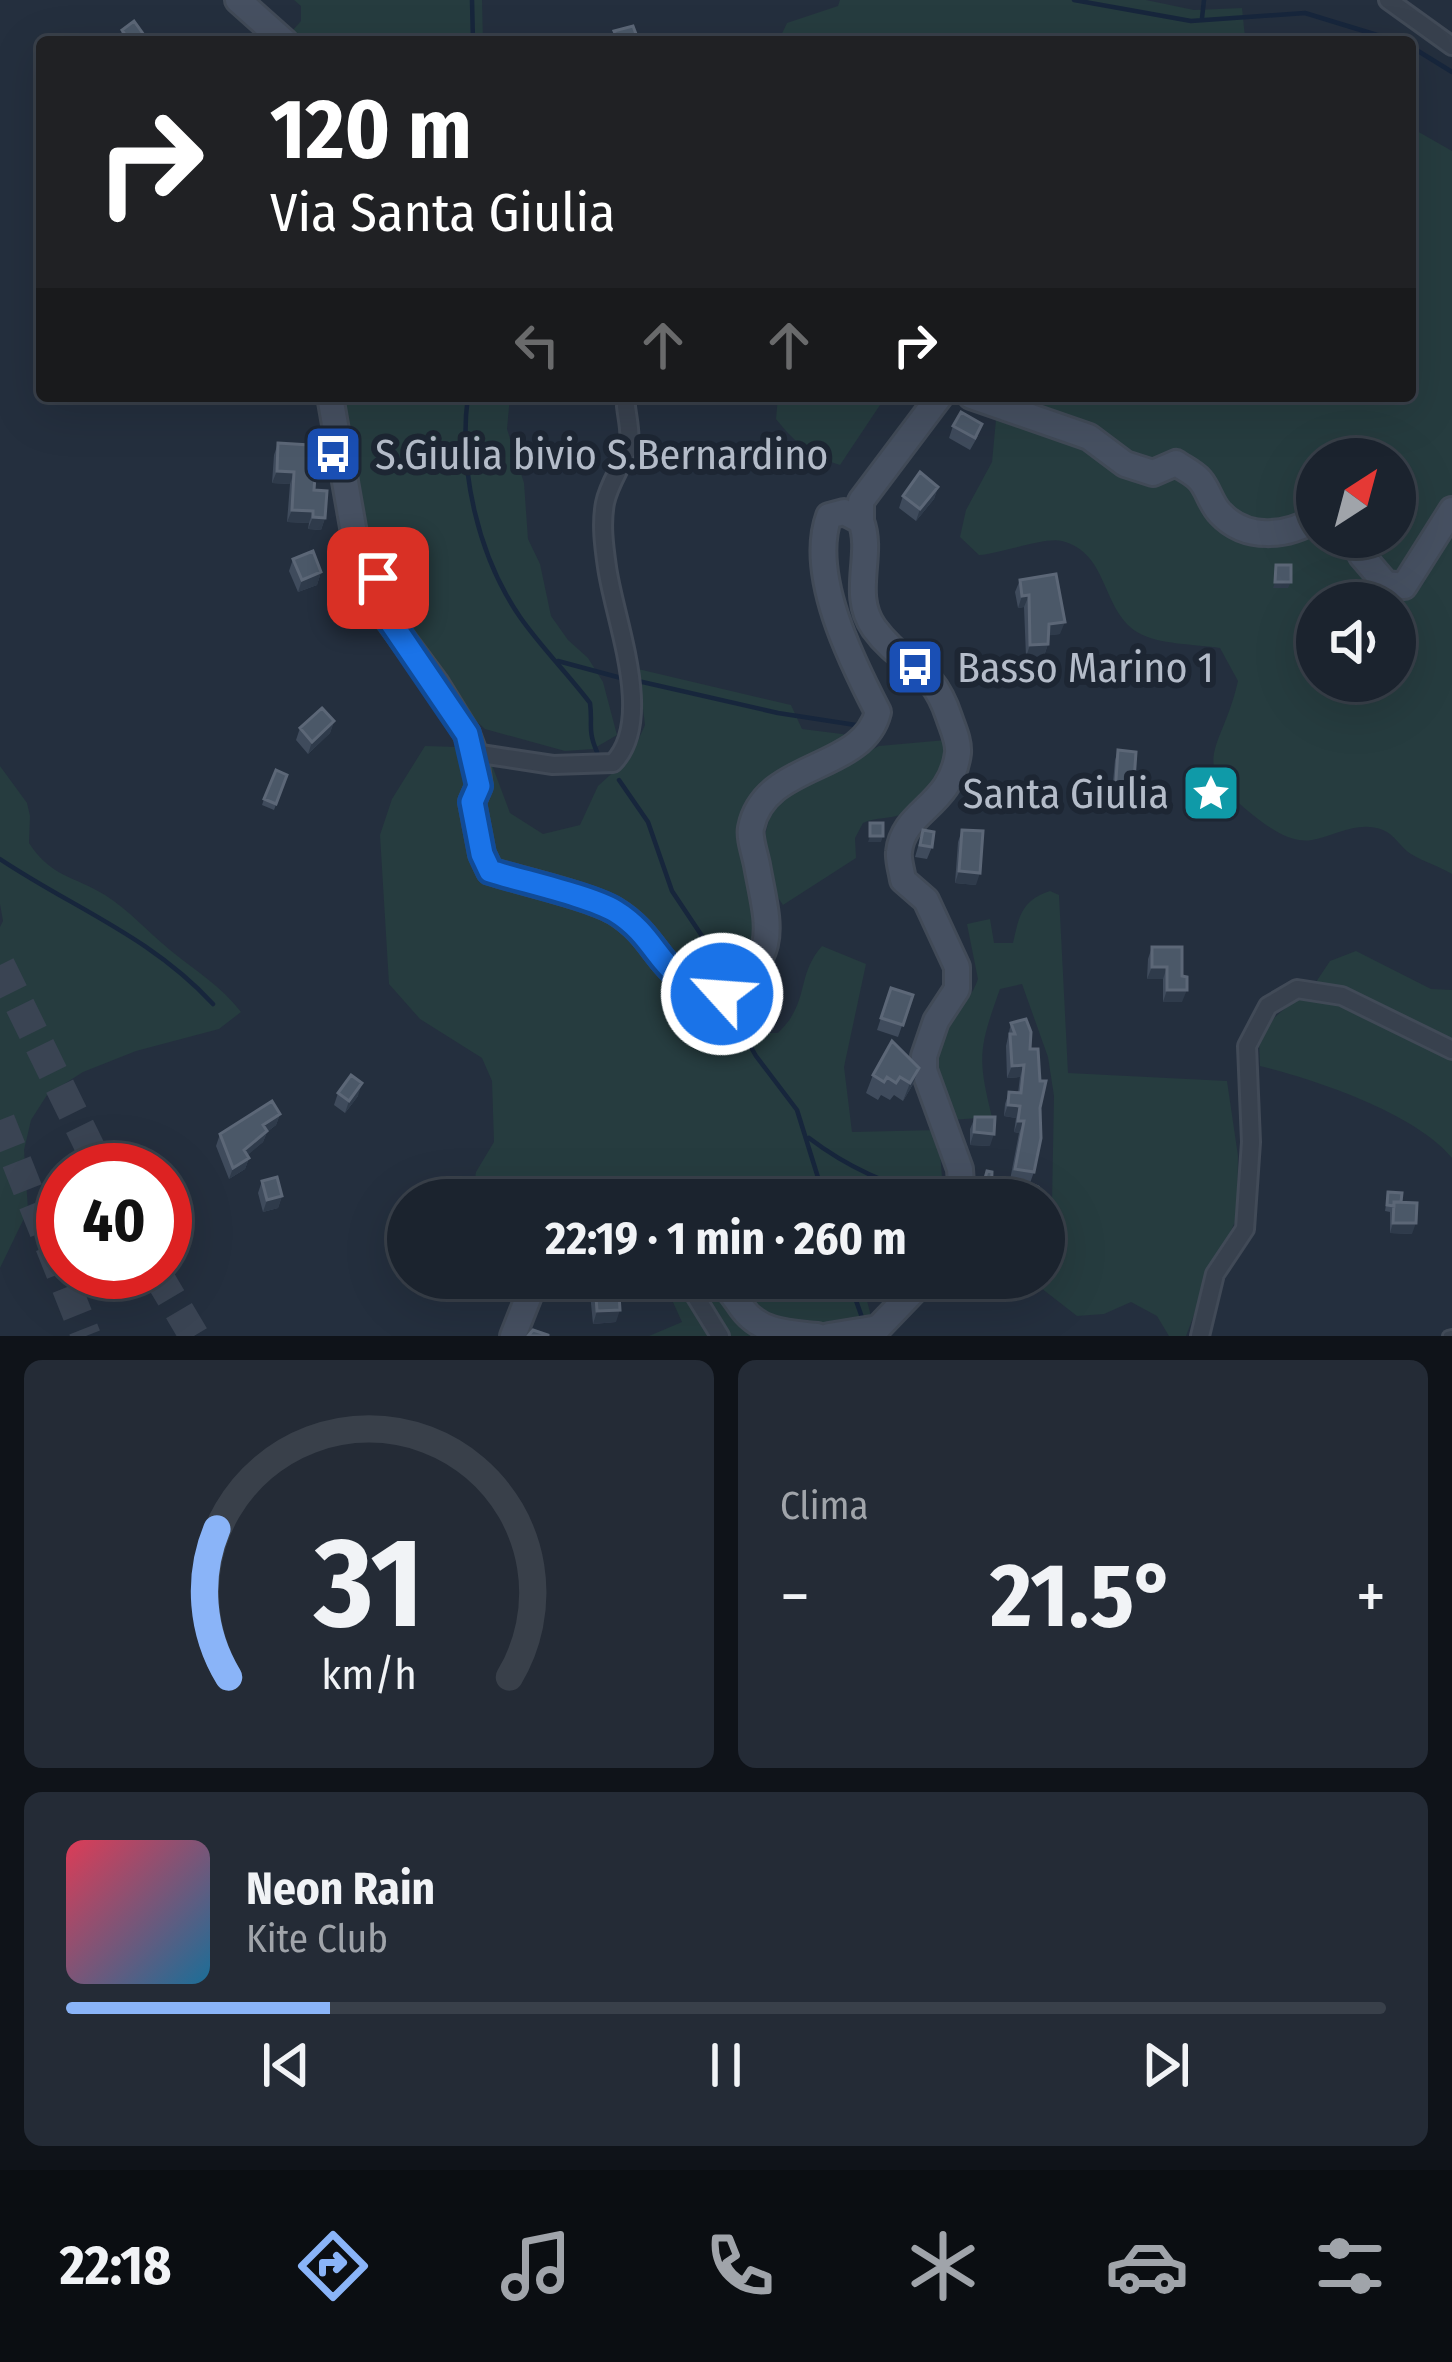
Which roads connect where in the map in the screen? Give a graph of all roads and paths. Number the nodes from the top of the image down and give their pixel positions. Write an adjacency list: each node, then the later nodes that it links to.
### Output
1 (238, 0): 3 (street)
2 (1388, 0): 4 (street)
3 (278, 36)
4 (1452, 46)
5 (331, 402): 13 (street)
6 (936, 402): 10 (street)
7 (987, 402): 11 (street)
8 (626, 406): 13 (street)
9 (1452, 510): 12 (street)
10 (861, 521): 13 (street); 15 (street)
11 (1296, 530)
12 (1364, 558)
13 (474, 753)
14 (1452, 1050): 24 (street)
15 (961, 1179)
16 (528, 1299): 20 (street)
17 (697, 1299): 21 (street)
18 (738, 1299): 22 (street)
19 (906, 1299): 23 (street)
20 (513, 1336)
21 (720, 1336)
22 (817, 1336)
23 (829, 1336)
24 (1200, 1336)

